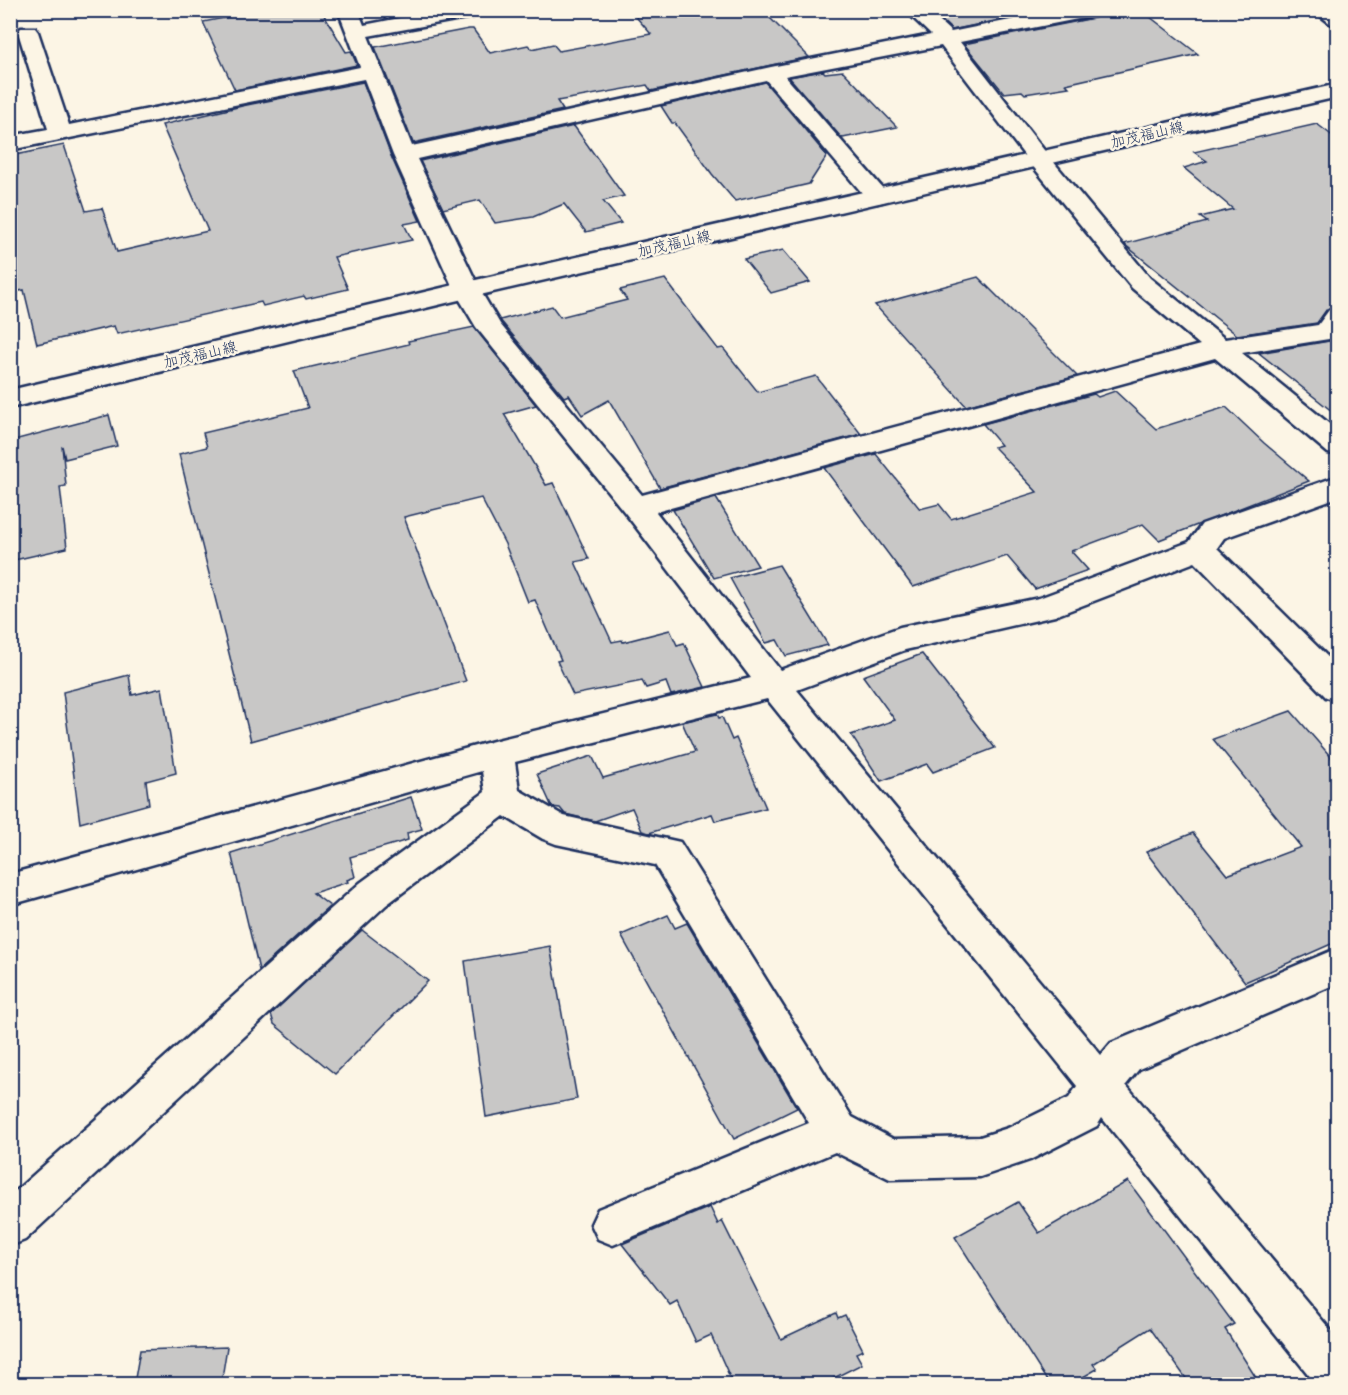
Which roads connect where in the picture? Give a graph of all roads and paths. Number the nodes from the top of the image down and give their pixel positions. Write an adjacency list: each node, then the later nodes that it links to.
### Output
1 (348, 10): 8 (street)
2 (477, 10): 8 (street)
3 (915, 10): 9 (street)
4 (1093, 10): 9 (street)
5 (1323, 10): 6 (street)
6 (1338, 20)
7 (28, 32): 13 (street)
8 (357, 32): 10 (street)
9 (946, 38): 11 (street); 16 (street)
10 (371, 71): 13 (street); 15 (street)
11 (771, 73): 15 (street); 17 (street)
12 (1338, 90): 16 (street, 加茂福山線)
13 (61, 133): 14 (street)
14 (10, 143)
15 (404, 155): 18 (street)
16 (1039, 159): 17 (street, 加茂福山線); 20 (street)
17 (877, 196): 18 (street, 加茂福山線)
18 (467, 290): 21 (street, 加茂福山線); 24 (street)
19 (1338, 315): 20 (street)
20 (1220, 348): 22 (street); 24 (street)
21 (10, 399)
22 (1338, 446)
23 (1338, 486): 25 (street)
24 (636, 507): 27 (street)
25 (1200, 549): 26 (street); 27 (street)
26 (1335, 682)
27 (774, 685): 28 (street); 32 (street)
28 (497, 753): 29 (street); 30 (street)
29 (503, 798): 33 (street); 35 (street)
30 (10, 890)
31 (1338, 965): 32 (street)
32 (1101, 1084): 33 (street); 36 (street)
33 (837, 1131): 34 (street)
34 (613, 1224)
35 (10, 1225)
36 (1338, 1375)

